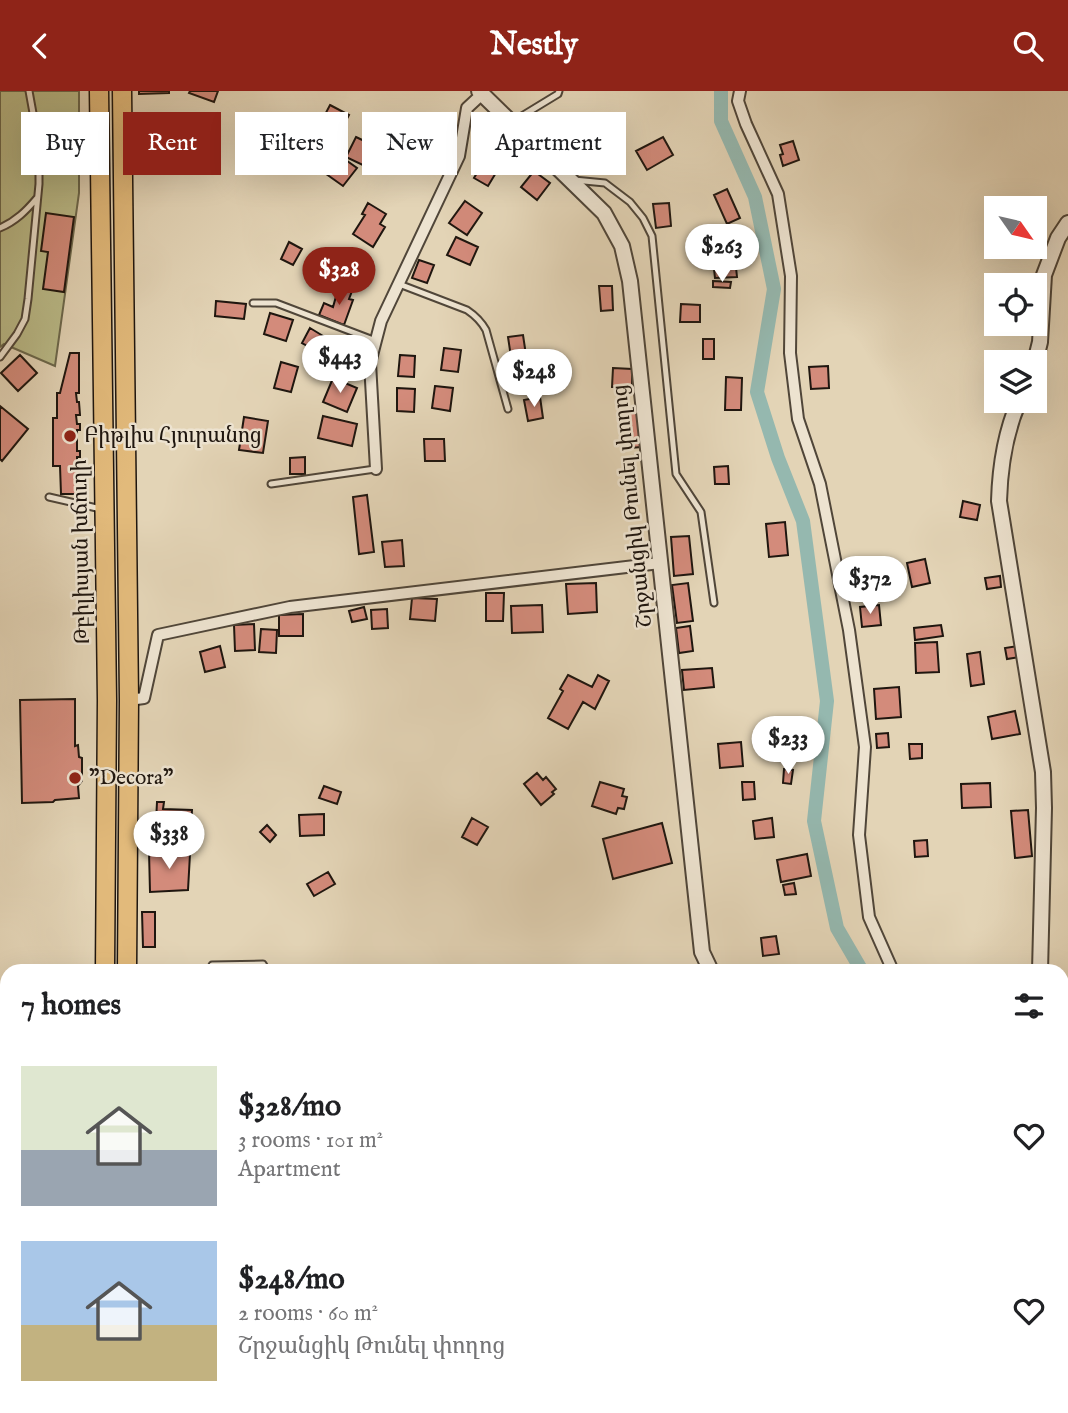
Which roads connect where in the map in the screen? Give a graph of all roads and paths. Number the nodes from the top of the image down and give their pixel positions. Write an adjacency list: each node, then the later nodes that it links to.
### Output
1 (29, 91): 11 (lane)
2 (99, 91): 24 (main road, Թբիլիսյան խճուղի)
3 (122, 91): 27 (main road)
4 (559, 91): 8 (lane)
5 (740, 91): 31 (street)
6 (480, 93): 7 (street, Շրջանցիկ Թունել փողոց); 14 (street)
7 (499, 112)
8 (528, 112)
9 (564, 175): 10 (street, Շրջանցիկ Թունել փողոց)
10 (569, 180): 25 (street, Շրջանցիկ Թունել փողոց); 26 (lane)
11 (37, 198): 13 (lane); 18 (lane)
12 (1068, 223): 17 (street)
13 (0, 227)
14 (399, 283): 16 (street); 19 (lane)
15 (253, 303): 16 (lane)
16 (376, 341): 21 (street)
17 (1038, 350)
18 (0, 357)
19 (508, 409)
20 (1013, 413): 32 (street)
21 (376, 469): 22 (lane)
22 (271, 484)
23 (49, 497): 24 (lane)
24 (104, 509): 28 (main road, Թբիլիսյան խճուղի)
25 (660, 563): 27 (street); 30 (street, Շրջանցիկ Թունել փողոց)
26 (714, 603)
27 (129, 700): 29 (main road)
28 (105, 964)
29 (127, 964)
30 (708, 964)
31 (890, 964)
32 (1040, 964)

